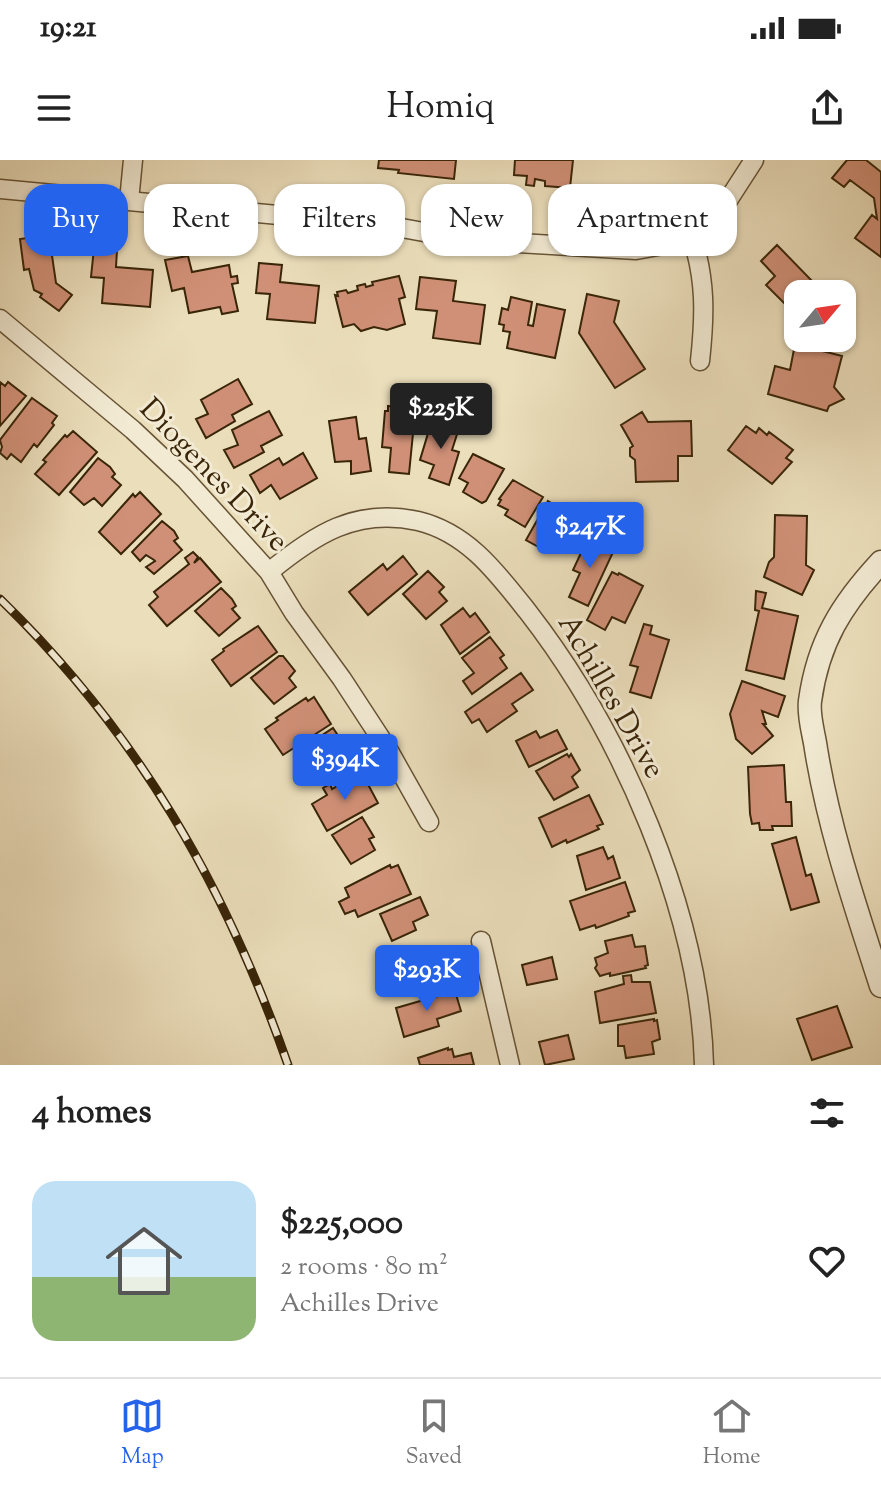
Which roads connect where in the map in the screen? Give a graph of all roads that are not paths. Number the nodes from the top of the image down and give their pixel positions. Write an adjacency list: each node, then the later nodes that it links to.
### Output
1 (133, 160): 5 (street)
2 (754, 160): 3 (street)
3 (737, 186)
4 (0, 189): 5 (street)
5 (129, 201): 6 (street)
6 (548, 246)
7 (697, 256): 9 (street)
8 (0, 319): 11 (street, Diogenes Drive)
9 (700, 361)
10 (881, 562): 14 (street)
11 (269, 572): 12 (street, Diogenes Drive); 16 (street, Achilles Drive)
12 (429, 822)
13 (481, 941): 15 (street)
14 (881, 986)
15 (510, 1065)
16 (704, 1065)

